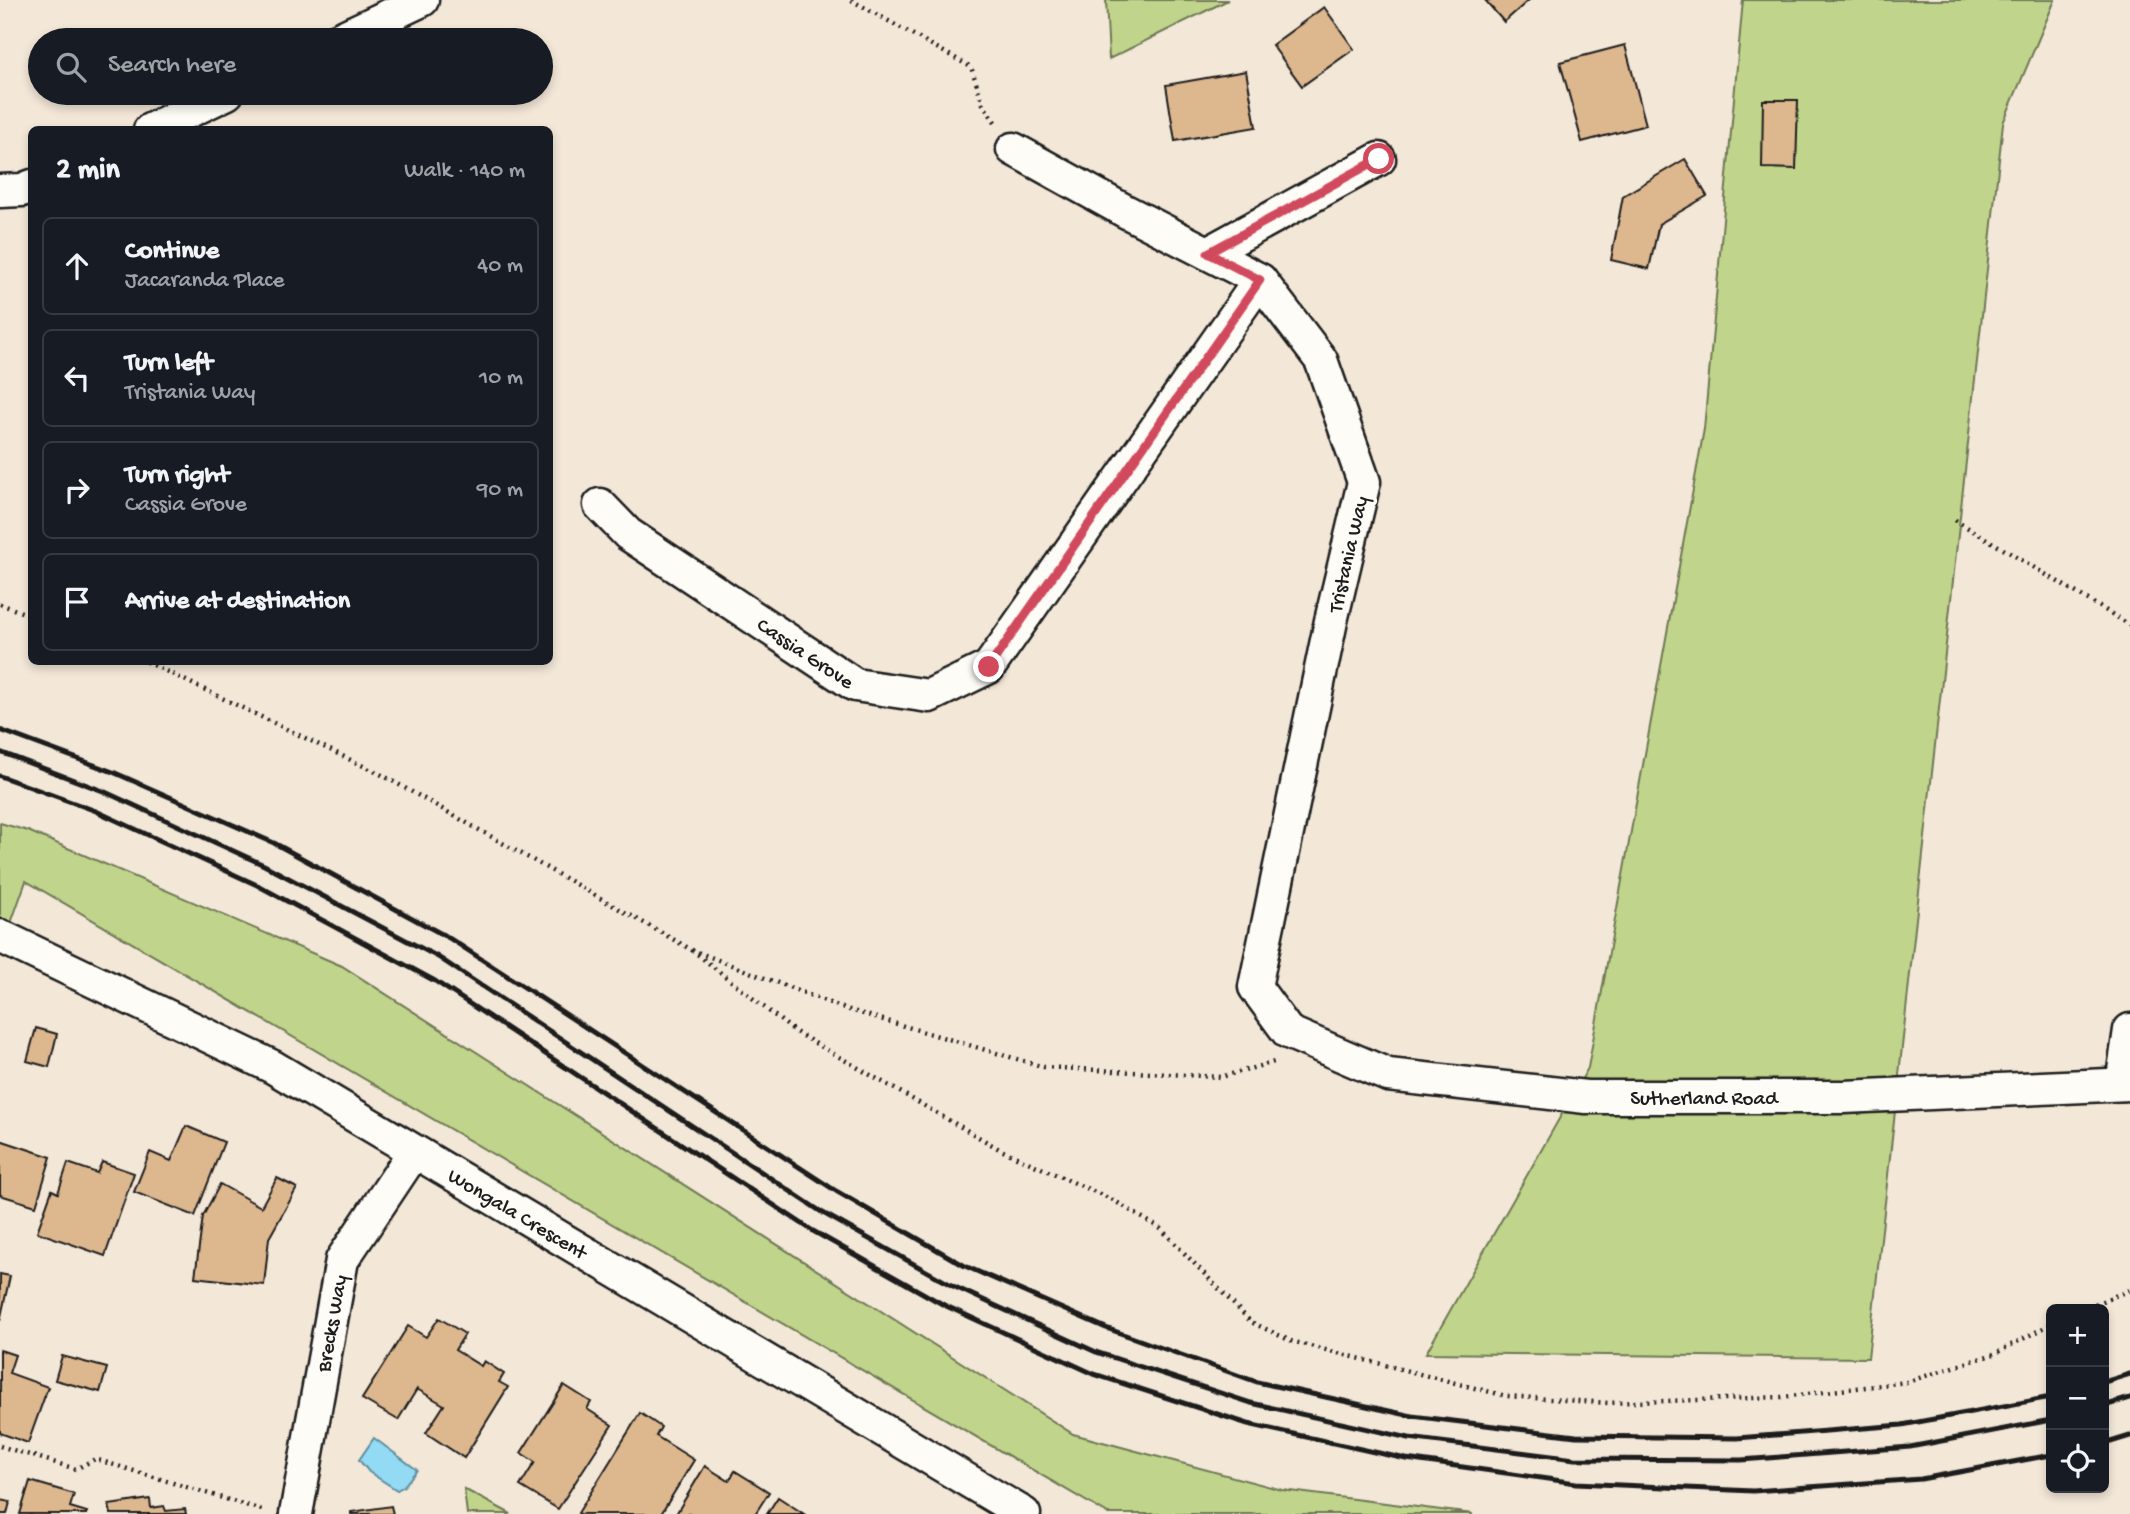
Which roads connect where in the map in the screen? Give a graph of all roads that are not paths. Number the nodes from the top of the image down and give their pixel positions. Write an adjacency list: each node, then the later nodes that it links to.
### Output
1 (422, 0): 2 (street)
2 (362, 28)
3 (202, 105): 4 (street)
4 (158, 126)
5 (1013, 149): 9 (street, Tristania Way)
6 (1379, 159): 9 (street)
7 (28, 188): 8 (street)
8 (0, 191)
9 (1208, 253): 10 (street, Tristania Way)
10 (1260, 280): 11 (street, Cassia Grove); 14 (street, Tristania Way)
11 (600, 505)
12 (0, 936): 16 (street, Wongala Crescent)
13 (2130, 1030): 15 (street)
14 (1288, 1032): 15 (street, Sutherland Road)
15 (2126, 1084)
16 (414, 1152): 17 (street, Brecks Way); 18 (street, Wongala Crescent)
17 (296, 1514)
18 (1024, 1514)

